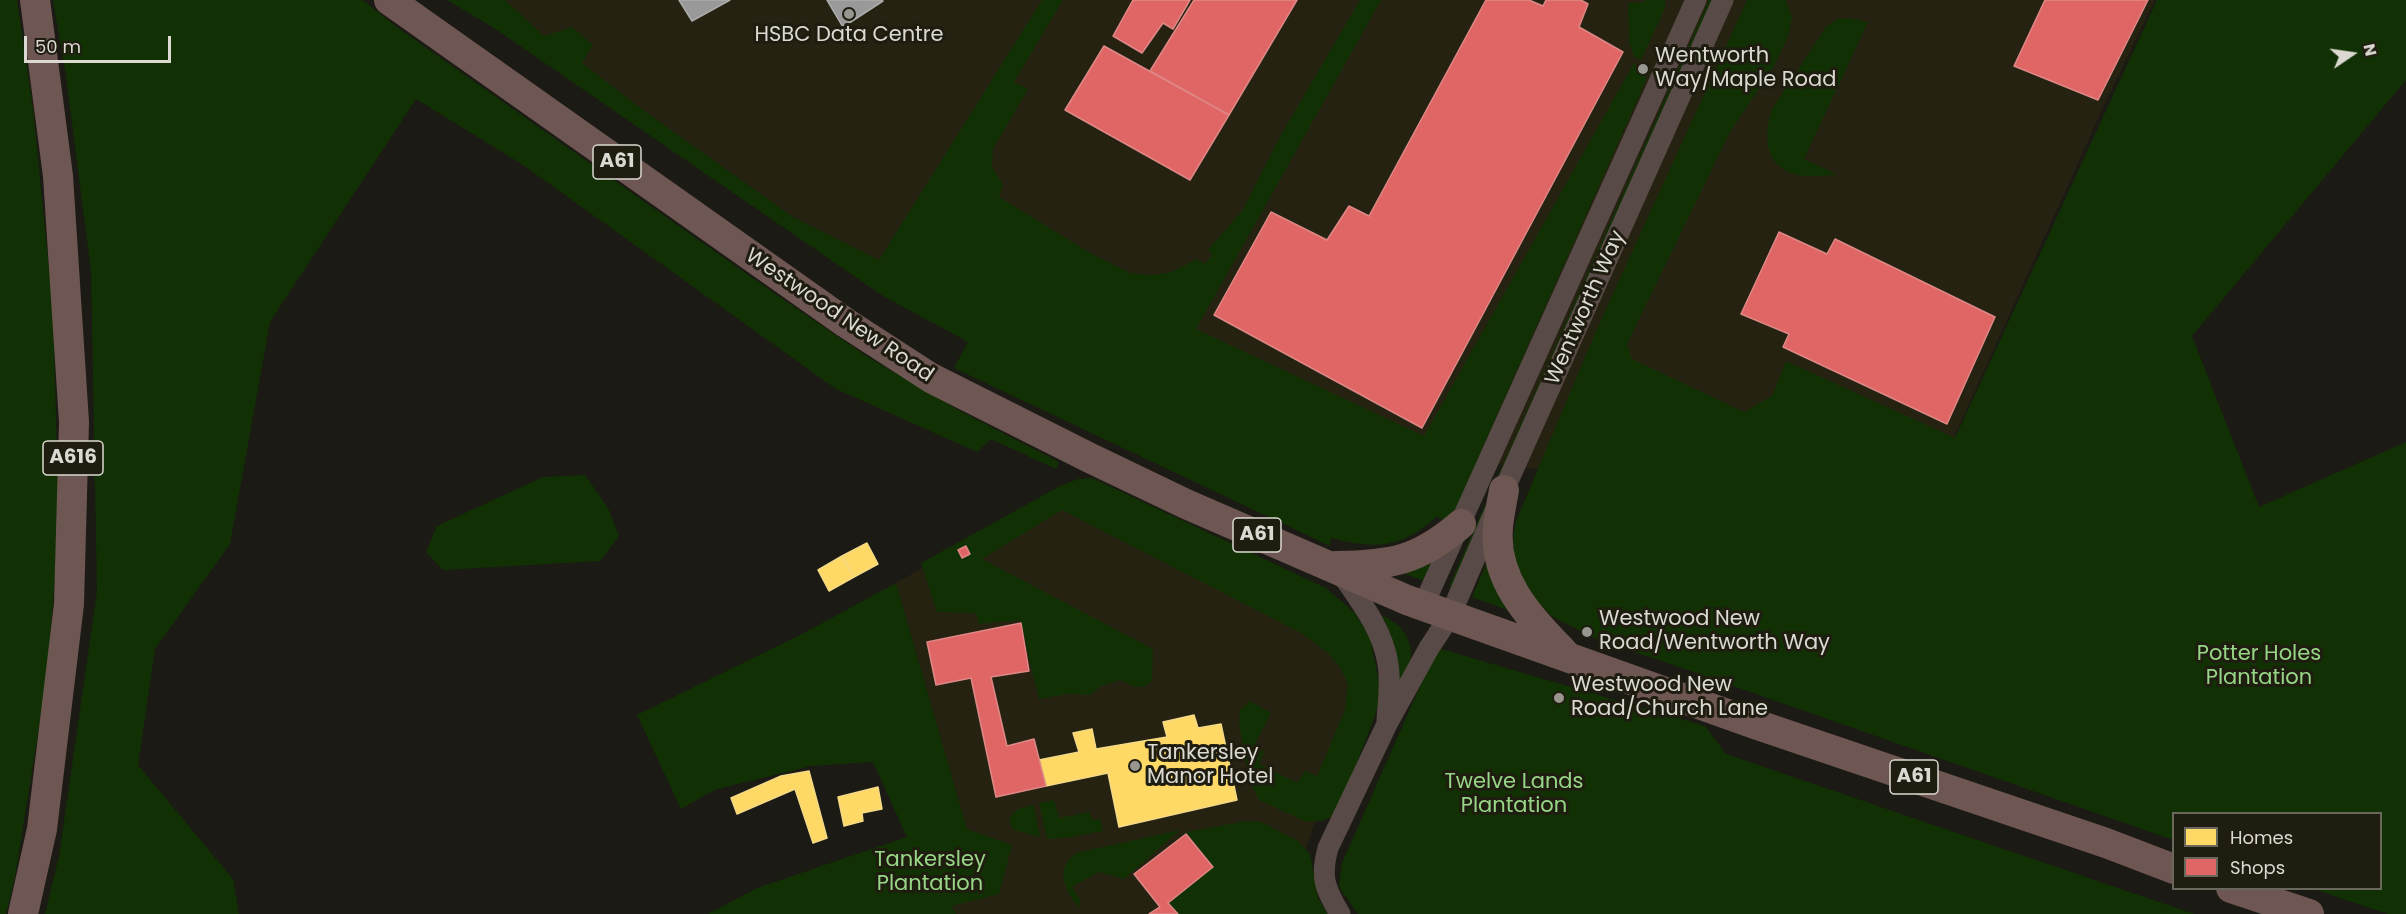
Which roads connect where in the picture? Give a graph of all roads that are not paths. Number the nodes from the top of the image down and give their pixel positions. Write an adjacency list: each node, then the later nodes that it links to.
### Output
1 (35, 0): 13 (highway, A616)
2 (389, 0): 7 (highway, Westwood New Road / A61)
3 (1723, 0): 5 (street, Wentworth Way)
4 (1691, 6): 6 (street, Wentworth Way)
5 (1504, 490): 8 (street, Wentworth Way); 9 (highway)
6 (1461, 524): 7 (highway); 8 (street, Wentworth Way)
7 (1334, 570): 8 (highway, Westwood New Road / A61); 10 (street)
8 (1437, 611): 9 (highway, Westwood New Road / A61); 10 (street)
9 (1568, 658): 11 (highway, Westwood New Road / A61)
10 (1387, 724): 14 (street)
11 (2172, 868)
12 (2237, 890): 15 (highway)
13 (24, 914)
14 (1340, 914)
15 (2309, 914)

